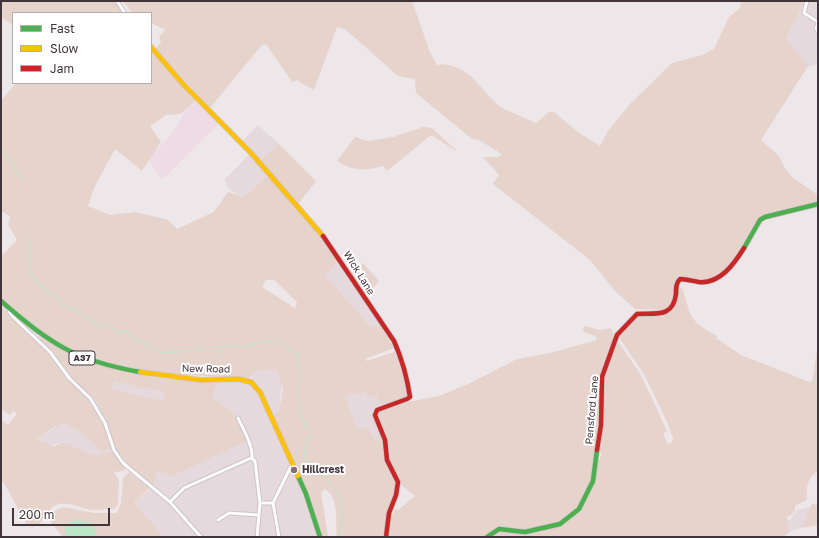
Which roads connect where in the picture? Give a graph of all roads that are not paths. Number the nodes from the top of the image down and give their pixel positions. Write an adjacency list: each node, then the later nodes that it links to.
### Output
1 (117, 1): 3 (street)
2 (807, 1): 4 (street)
3 (125, 12)
4 (818, 23): 5 (street)
5 (818, 31)
6 (152, 48): 22 (main road, Wick Lane)
7 (818, 204): 23 (main road, Pensford Lane)
8 (1, 301): 9 (main road, A37)
9 (8, 307): 12 (main road, New Road / A37); 13 (street)
10 (238, 418): 11 (street)
11 (252, 458): 13 (street); 14 (street)
12 (292, 463): 15 (street); 21 (main road, New Road / A37)
13 (170, 502): 18 (street)
14 (260, 503): 15 (street); 16 (street)
15 (273, 503): 20 (street)
16 (259, 515): 17 (street); 19 (street)
17 (218, 520)
18 (201, 537)
19 (257, 537)
20 (279, 537)
21 (320, 537)
22 (386, 537)
23 (487, 537)

